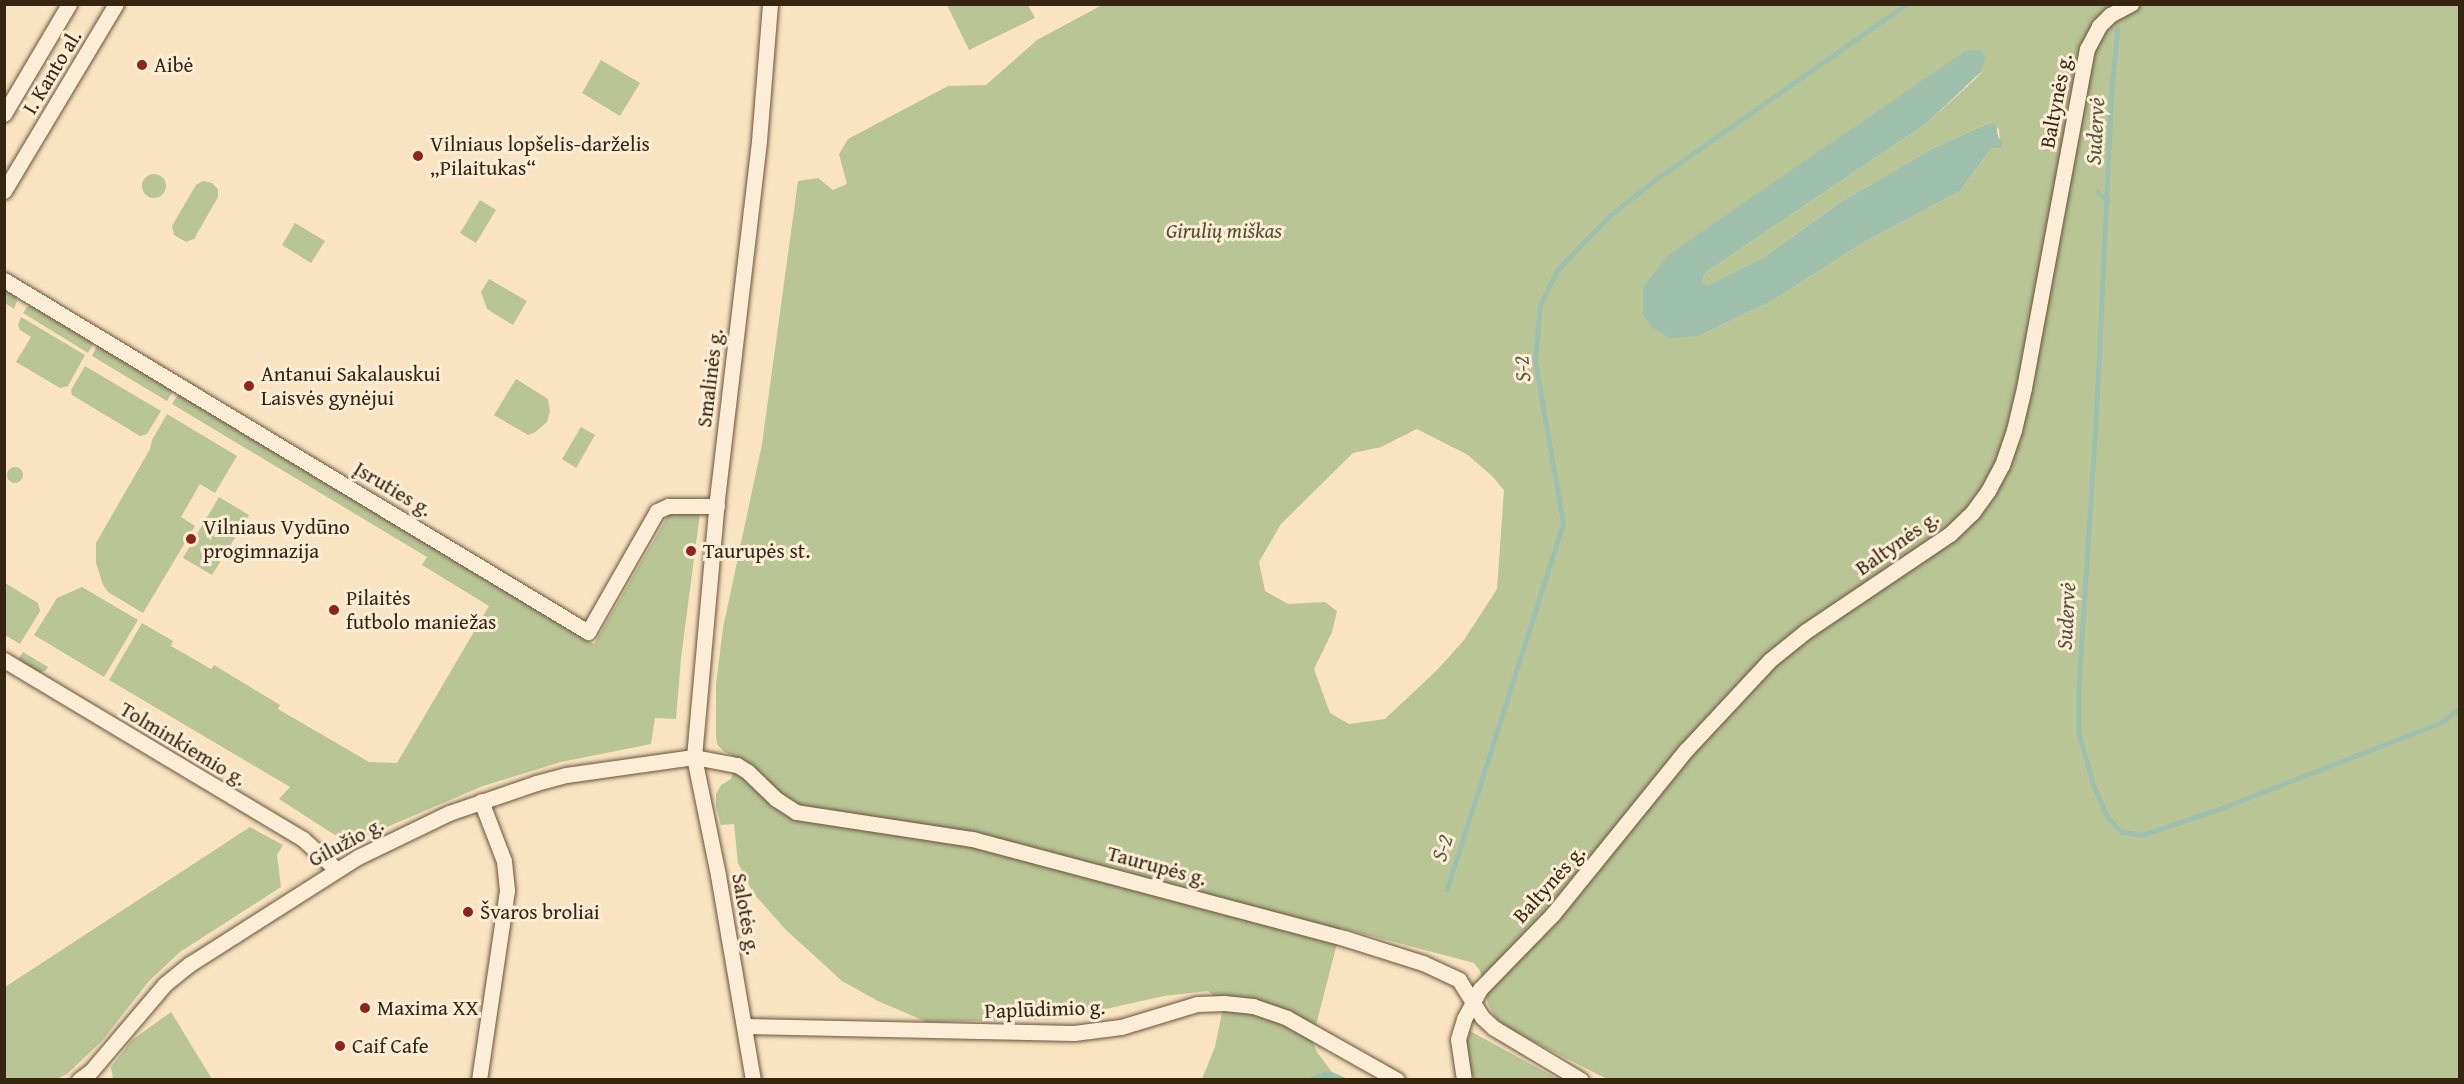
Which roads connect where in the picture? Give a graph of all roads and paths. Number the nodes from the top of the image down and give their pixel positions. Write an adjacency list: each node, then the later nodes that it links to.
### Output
1 (69, 4): 5 (street, I. Kanto al.)
2 (116, 4): 6 (street, I. Kanto al.)
3 (770, 4): 8 (street, Smalinės g.)
4 (2131, 4): 13 (street, Baltynės g.)
5 (4, 114)
6 (4, 191)
7 (4, 280): 8 (street, Įsruties g.)
8 (717, 506): 10 (street, Smalinės g.)
9 (4, 660): 12 (street, Tolminkiemio g.)
10 (694, 757): 11 (street, Gilužio g.); 13 (street, Taurupės g.); 14 (street, Salotės g.)
11 (481, 801): 12 (street, Gilužio g.); 16 (street)
12 (336, 869): 15 (street, Gilužio g.)
13 (1473, 1002): 19 (street, Baltynės g.); 20 (street, Taurupės g.)
14 (745, 1026): 17 (street, Salotės g.); 18 (street, Paplūdimio g.)
15 (79, 1080)
16 (479, 1080)
17 (753, 1080)
18 (1397, 1080)
19 (1464, 1080)
20 (1581, 1080)

